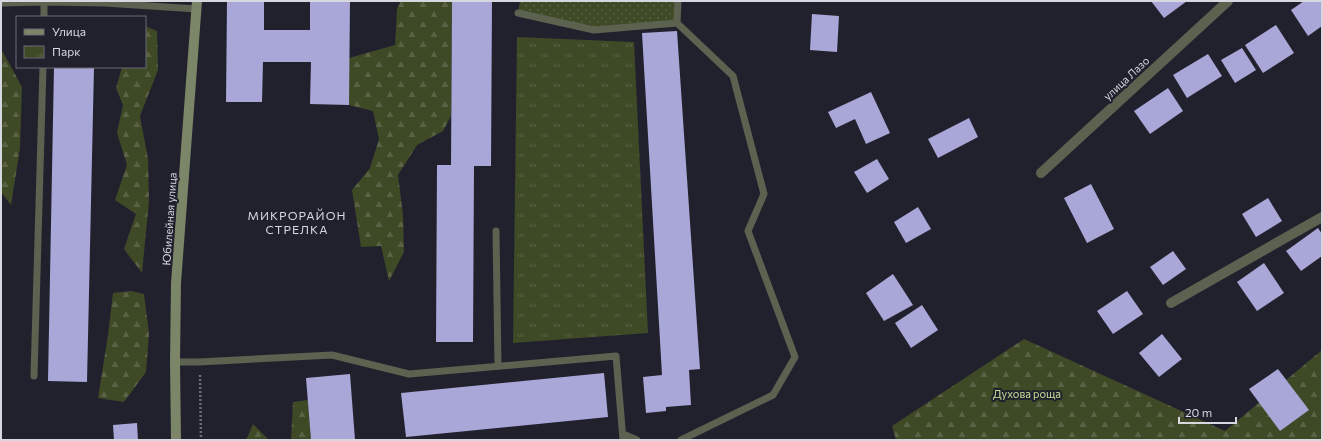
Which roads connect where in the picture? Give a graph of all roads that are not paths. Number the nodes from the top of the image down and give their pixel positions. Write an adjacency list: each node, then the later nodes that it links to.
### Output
1 (2, 1): 4 (lane)
2 (678, 1): 8 (lane)
3 (1228, 1): 10 (street, улица Лазо)
4 (44, 2): 5 (lane); 7 (lane)
5 (197, 5): 14 (street, Юбилейная улица)
6 (518, 13): 8 (lane)
7 (44, 16)
8 (677, 23): 20 (lane)
9 (42, 68): 16 (lane)
10 (1041, 173)
11 (1322, 217): 13 (street)
12 (496, 231): 15 (lane)
13 (1171, 302)
14 (175, 362): 15 (lane); 18 (street, Юбилейная улица)
15 (498, 366): 17 (lane)
16 (34, 376)
17 (623, 437): 19 (lane)
18 (176, 440)
19 (637, 440)
20 (681, 440)

